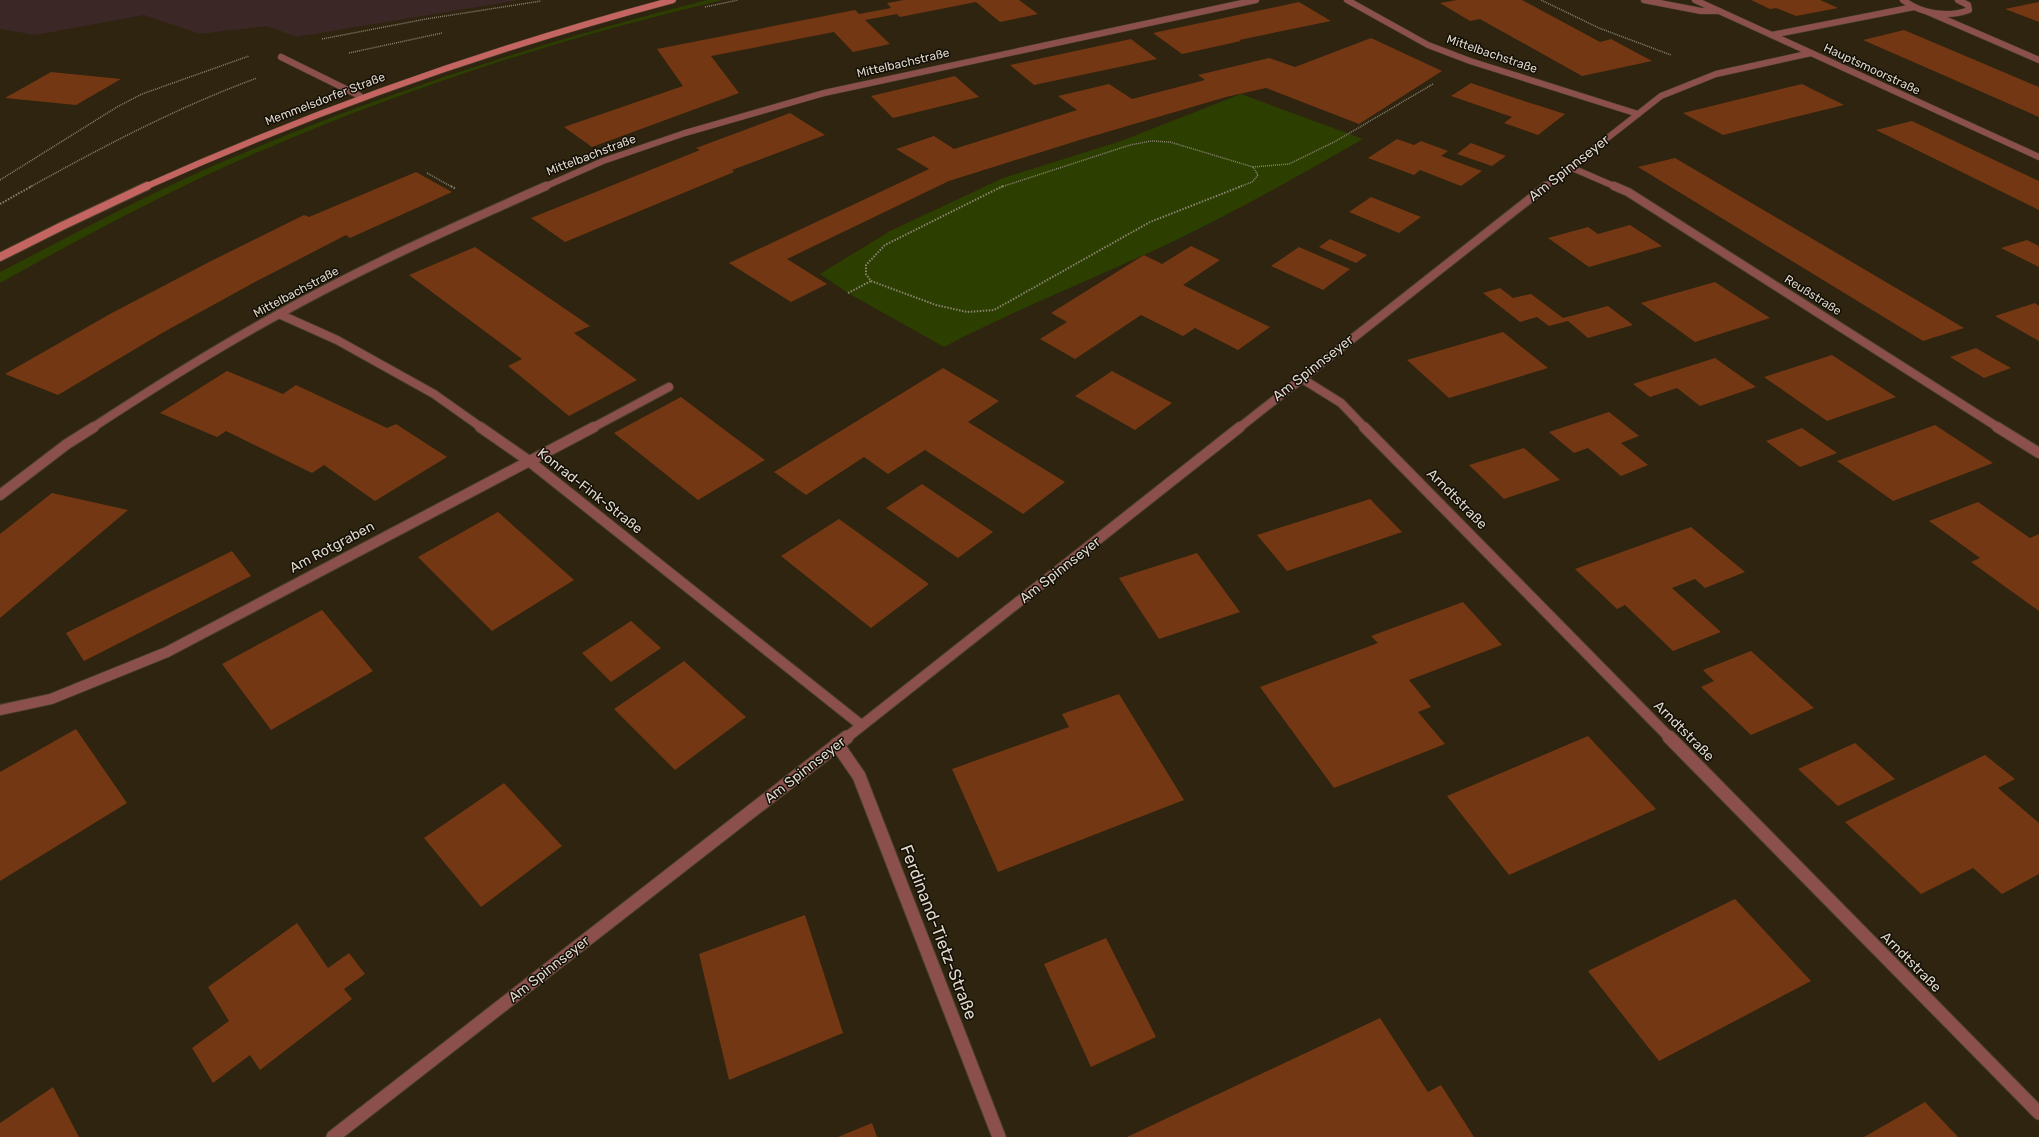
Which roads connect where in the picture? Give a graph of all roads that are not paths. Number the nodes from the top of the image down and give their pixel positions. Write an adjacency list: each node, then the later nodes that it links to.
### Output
1 (673, 0): 15 (main road, Memmelsdorfer Straße)
2 (1256, 0): 20 (street, Mittelbachstraße)
3 (1346, 0): 16 (street, Mittelbachstraße)
4 (1644, 0): 9 (street)
5 (1695, 0): 9 (street, Hauptsmoorstraße)
6 (1903, 0): 8 (street)
7 (1958, 0): 10 (street)
8 (1914, 7): 10 (street); 11 (street)
9 (1719, 11): 11 (street, Hauptsmoorstraße)
10 (1928, 12): 14 (street)
11 (1772, 35): 12 (street, Hauptsmoorstraße)
12 (1811, 53): 16 (street, Am Spinnseyer); 17 (street, Hauptsmoorstraße)
13 (282, 57): 15 (street)
14 (2039, 60)
15 (360, 96): 19 (main road, Memmelsdorfer Straße)
16 (1638, 114): 18 (street, Am Spinnseyer)
17 (2039, 157)
18 (1570, 168): 21 (street, Am Spinnseyer); 23 (street, Reußstraße)
19 (0, 257)
20 (279, 314): 24 (street, Konrad-Fink-Straße); 25 (street, Mittelbachstraße)
21 (1301, 378): 27 (street, Am Spinnseyer); 29 (street, Arndtstraße)
22 (669, 387): 24 (street, Am Rotgraben)
23 (2039, 453)
24 (530, 461): 26 (street, Am Rotgraben); 27 (street, Konrad-Fink-Straße)
25 (0, 495)
26 (0, 710)
27 (861, 725): 28 (street, Am Spinnseyer)
28 (837, 744): 30 (street, Am Spinnseyer); 31 (street, Ferdinand-Tietz-Straße)
29 (2039, 1113)
30 (333, 1137)
31 (999, 1137)

